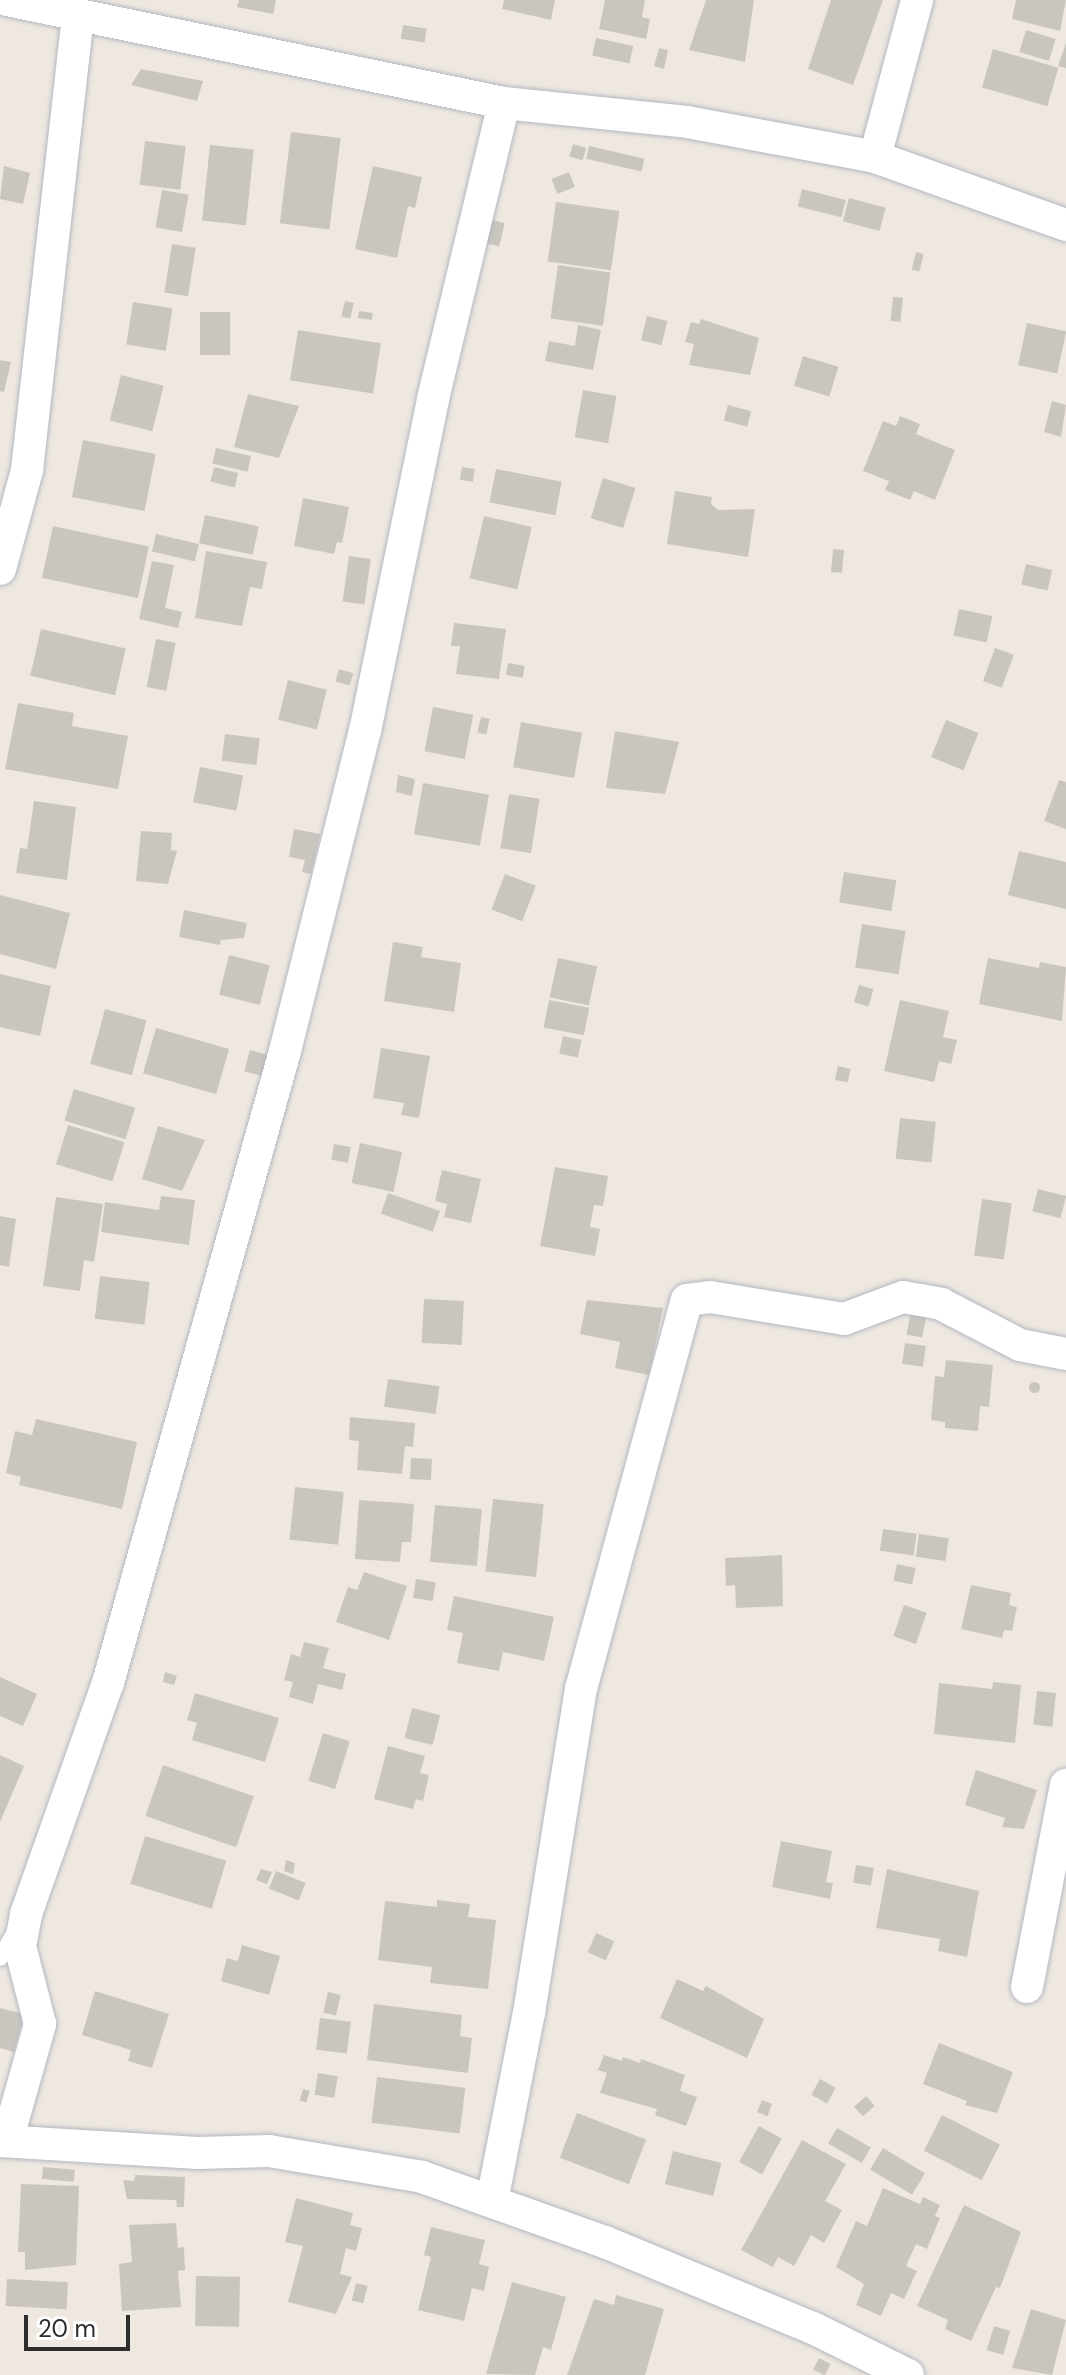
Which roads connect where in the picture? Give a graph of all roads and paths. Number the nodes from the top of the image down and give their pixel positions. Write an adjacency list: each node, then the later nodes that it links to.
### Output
1 (7, 0): 3 (street)
2 (917, 0): 5 (street)
3 (78, 15): 4 (street); 7 (street)
4 (504, 103): 5 (street); 10 (street)
5 (875, 157): 6 (street)
6 (1066, 225)
7 (0, 569)
8 (1066, 1354): 14 (street)
9 (1066, 1785): 12 (street)
10 (26, 1914): 11 (lane); 13 (street)
11 (0, 1958)
12 (1027, 1987)
13 (4, 2141): 14 (street)
14 (492, 2201): 15 (street)
15 (908, 2375)

